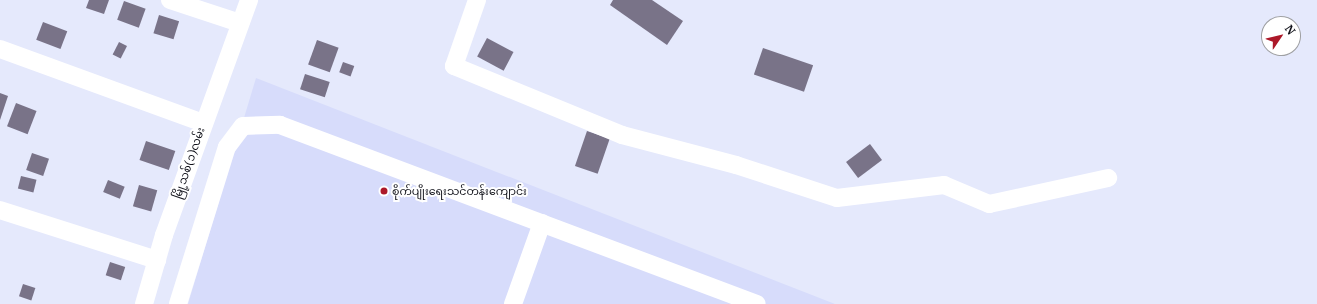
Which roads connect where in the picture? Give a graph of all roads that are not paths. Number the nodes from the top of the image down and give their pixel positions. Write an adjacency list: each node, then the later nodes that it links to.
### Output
1 (170, 0): 4 (street)
2 (249, 0): 4 (street, မြို့သစ်(၁)လမ်း)
3 (477, 0): 7 (street)
4 (240, 23): 6 (street, မြို့သစ်(၁)လမ်း)
5 (0, 49): 6 (street)
6 (203, 123): 10 (street, မြို့သစ်(၁)လမ်း)
7 (1108, 178)
8 (0, 210): 10 (street)
9 (542, 223): 12 (street); 13 (street); 14 (street)
10 (157, 260): 11 (street, မြို့သစ်(၁)လမ်း)
11 (144, 304)
12 (178, 304)
13 (513, 304)
14 (757, 304)

